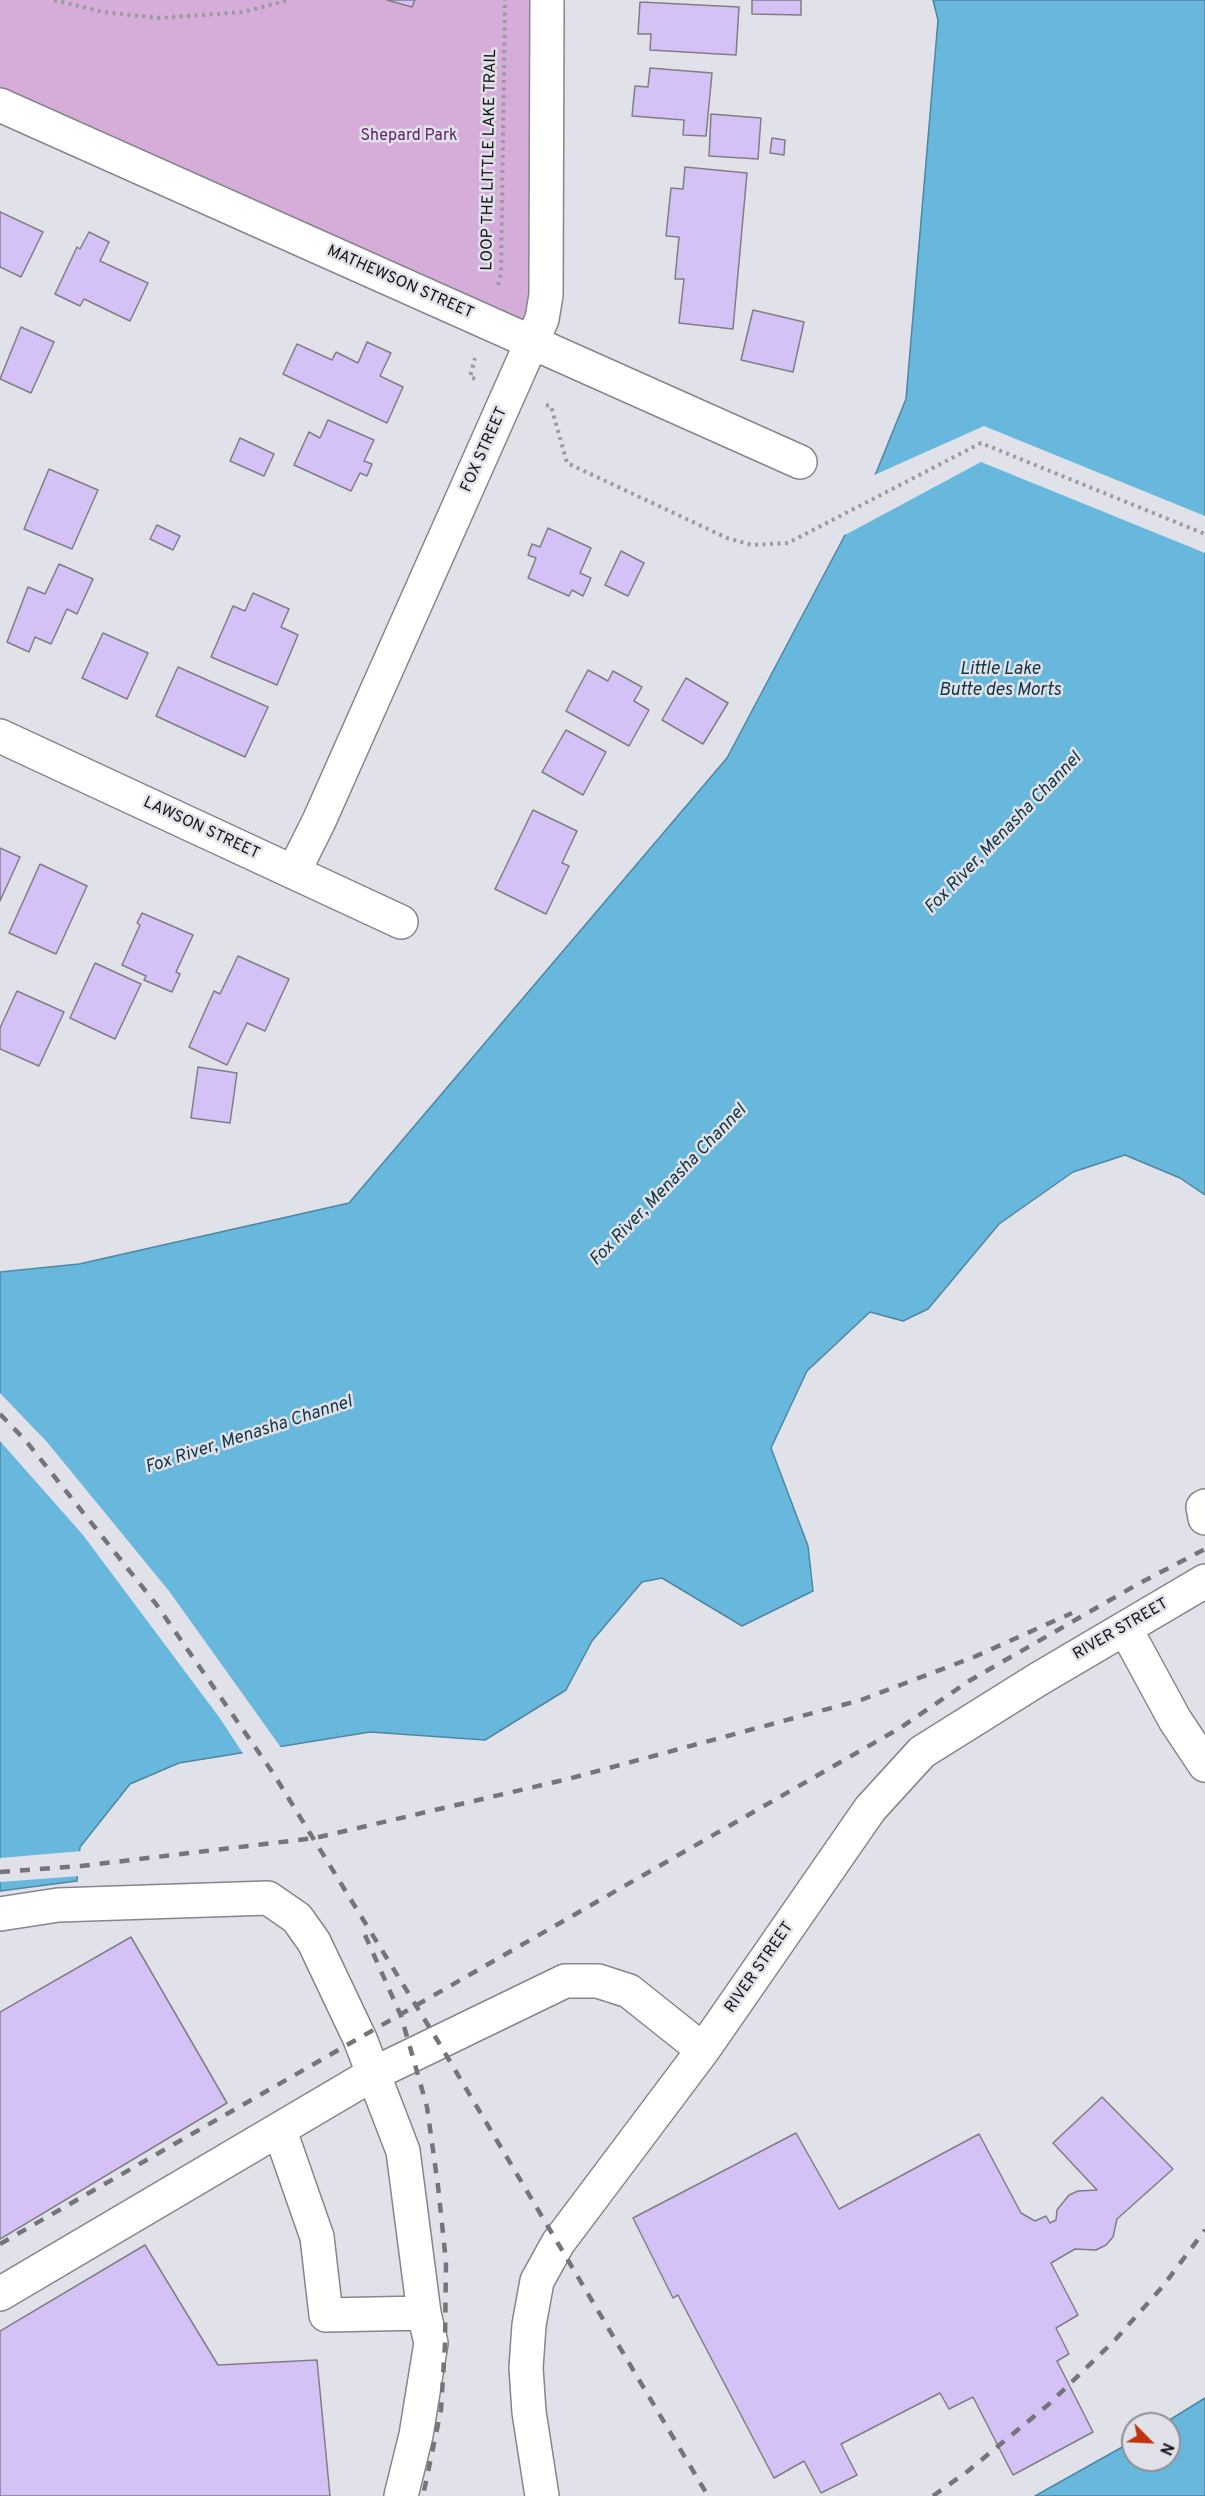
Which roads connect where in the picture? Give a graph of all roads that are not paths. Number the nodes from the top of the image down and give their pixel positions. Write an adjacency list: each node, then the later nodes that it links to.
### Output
1 (547, 0): 3 (street, FOX STREET)
2 (0, 105): 3 (street, MATHEWSON STREET)
3 (533, 343): 4 (street, MATHEWSON STREET); 6 (street, FOX STREET)
4 (800, 462)
5 (0, 736): 6 (street, LAWSON STREET)
6 (294, 871): 7 (street, LAWSON STREET)
7 (401, 922)
8 (1205, 1506): 9 (street)
9 (1205, 1518)
10 (1205, 1581): 11 (street, RIVER STREET)
11 (1125, 1628): 12 (street); 14 (street, RIVER STREET)
12 (1205, 1765)
13 (0, 1914): 15 (street)
14 (703, 2050): 15 (street); 20 (street, RIVER STREET)
15 (373, 2074): 16 (street); 18 (street)
16 (280, 2131): 17 (street); 18 (street)
17 (0, 2294)
18 (424, 2313): 19 (street)
19 (401, 2496)
20 (542, 2496)

